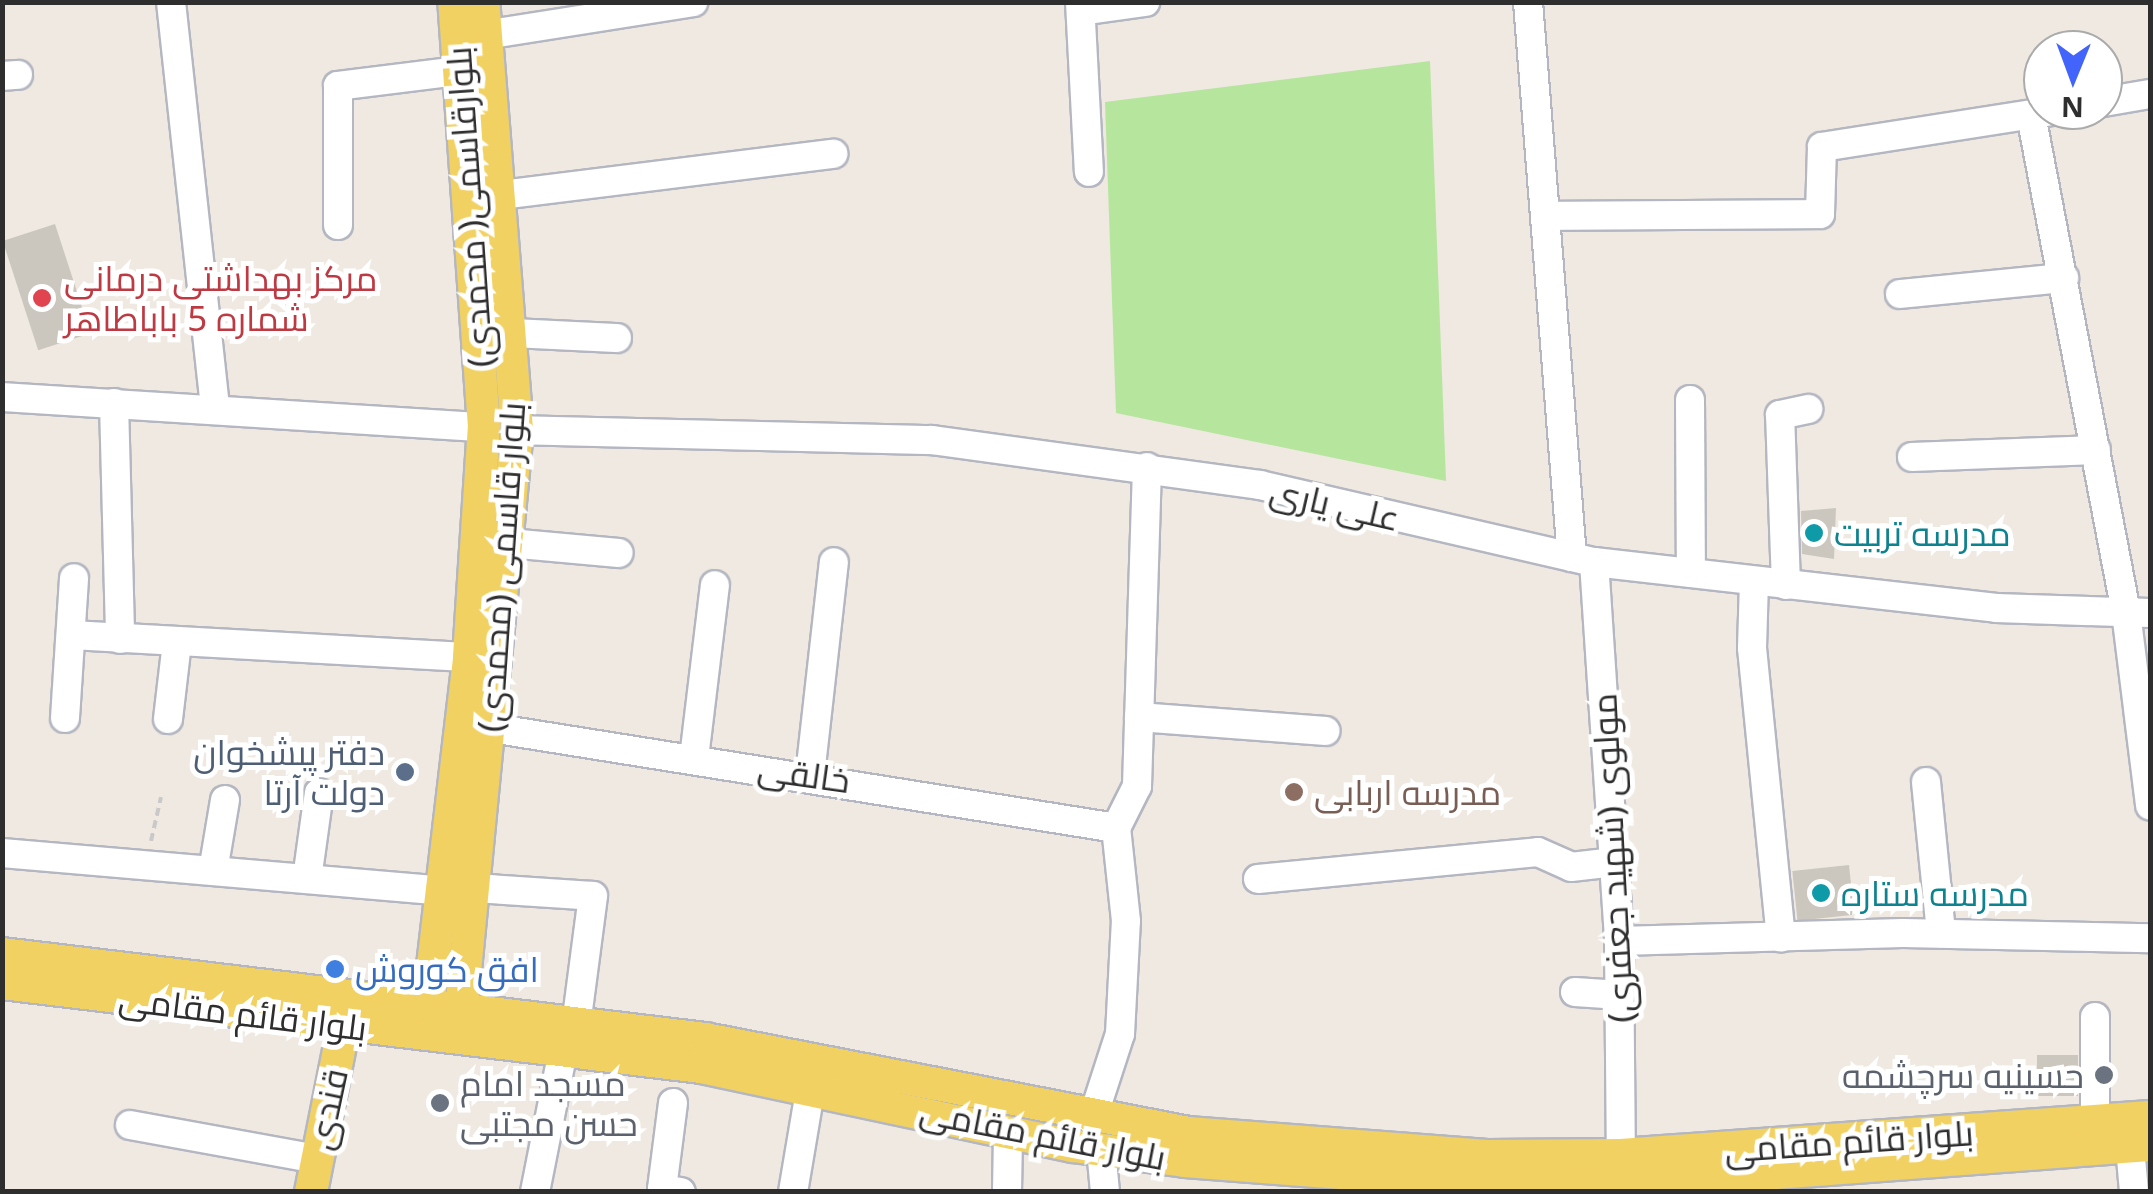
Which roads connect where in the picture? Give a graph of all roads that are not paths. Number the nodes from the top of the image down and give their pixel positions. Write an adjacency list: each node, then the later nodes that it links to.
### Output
1 (171, 2): 25 (street)
2 (454, 2): 8 (main road, بلوارقاسمی( محمدی))
3 (693, 2): 7 (street)
4 (1145, 2): 6 (street)
5 (1528, 2): 16 (street, مولوی (شهید جعفری))
6 (1080, 7): 14 (street)
7 (484, 19): 15 (main road, بلوار قاسمی (محمدی))
8 (459, 71): 17 (street); 27 (main road, بلوارقاسمی( محمدی))
9 (2150, 94): 10 (street)
10 (2123, 99)
11 (2023, 116): 16 (street)
12 (2046, 130): 18 (street)
13 (833, 154): 15 (street)
14 (1090, 172)
15 (502, 195): 20 (main road, بلوار قاسمی (محمدی))
16 (1545, 216): 33 (street, مولوی (شهید جعفری))
17 (338, 225)
18 (2064, 278): 19 (street); 28 (street)
19 (1900, 294)
20 (512, 333): 21 (street); 27 (main road, بلوار قاسمی (محمدی))
21 (618, 338)
22 (2, 397): 24 (street, علی یاری)
23 (1690, 400): 35 (street)
24 (114, 403): 25 (street, علی یاری); 42 (street)
25 (216, 406): 27 (street, علی یاری)
26 (1808, 409): 38 (street)
27 (500, 429): 30 (street, علی یاری); 31 (main road, بلوار قاسمی (محمدی)); 44 (main road, بلوارقاسمی( محمدی))
28 (2096, 450): 29 (street); 40 (street)
29 (1912, 458)
30 (1147, 467): 33 (street, علی یاری); 45 (street)
31 (509, 544): 32 (street); 48 (main road, بلوار قاسمی (محمدی))
32 (619, 552)
33 (1583, 559): 35 (street, علی یاری); 58 (street, مولوی (شهید جعفری))
34 (834, 562): 51 (street)
35 (1691, 573): 37 (street, علی یاری)
36 (74, 578): 41 (street)
37 (1754, 581): 38 (street, علی یاری); 64 (street)
38 (1786, 584): 40 (street, علی یاری)
39 (715, 585): 50 (street)
40 (2138, 612): 55 (street)
41 (72, 635): 42 (street); 46 (street)
42 (120, 639): 43 (street)
43 (178, 642): 44 (street); 47 (street)
44 (469, 656): 62 (main road, بلوارقاسمی( محمدی))
45 (1139, 717): 49 (street); 56 (street)
46 (65, 718)
47 (168, 718)
48 (491, 728): 50 (street, خالقی); 62 (main road, بلوار قاسمی (محمدی))
49 (1325, 731)
50 (694, 758): 51 (street, خالقی)
51 (810, 775): 56 (street, خالقی)
52 (1926, 782): 63 (street)
53 (319, 793): 61 (street)
54 (225, 800): 59 (street)
55 (2150, 806)
56 (1116, 828): 83 (street)
57 (2, 853): 59 (street)
58 (1615, 862): 60 (street); 66 (street, مولوی (شهید جعفری))
59 (213, 871): 61 (street)
60 (1258, 878)
61 (307, 879): 62 (street)
62 (458, 890): 72 (main road, بلوار قاسمی (محمدی)); 75 (street)
63 (1941, 933): 64 (street); 65 (street)
64 (1781, 938): 66 (street)
65 (2150, 938)
66 (1620, 941): 71 (street, مولوی (شهید جعفری))
67 (2, 954): 68 (main road, بلوار قائم مقامی)
68 (67, 978): 69 (main road, بلوار قائم مقامی); 72 (main road, بلوار قائم مقامی); 74 (main road, بلوار قائم مقامی)
69 (2, 983)
70 (1575, 992): 71 (street)
71 (1620, 995): 87 (street, مولوی (شهید جعفری))
72 (445, 1010): 75 (main road, بلوار قائم مقامی)
73 (2095, 1017): 80 (street)
74 (344, 1026): 75 (main road, بلوار قائم مقامی); 86 (main road, قندی)
75 (569, 1038): 76 (main road, بلوار قائم مقامی); 78 (main road, بلوار قائم مقامی); 88 (street)
76 (811, 1086): 78 (main road, بلوار قائم مقامی); 90 (street)
77 (673, 1103): 89 (street)
78 (966, 1108): 82 (main road, بلوار قائم مقامی); 83 (main road, بلوار قائم مقامی)
79 (2150, 1117): 80 (main road, بلوار قائم مقامی)
80 (2096, 1122): 85 (main road, بلوار قائم مقامی)
81 (130, 1126): 86 (street)
82 (1008, 1132): 83 (main road, بلوار قائم مقامی); 91 (street)
83 (1096, 1135): 87 (main road, بلوار قائم مقامی); 92 (street)
84 (2140, 1146): 85 (main road, بلوار قائم مقامی); 93 (street)
85 (1848, 1156): 87 (main road, بلوار قائم مقامی)
86 (314, 1175)
87 (1617, 1177)
88 (535, 1192)
89 (681, 1192)
90 (792, 1192)
91 (1007, 1192)
92 (1105, 1192)
93 (2134, 1192)

